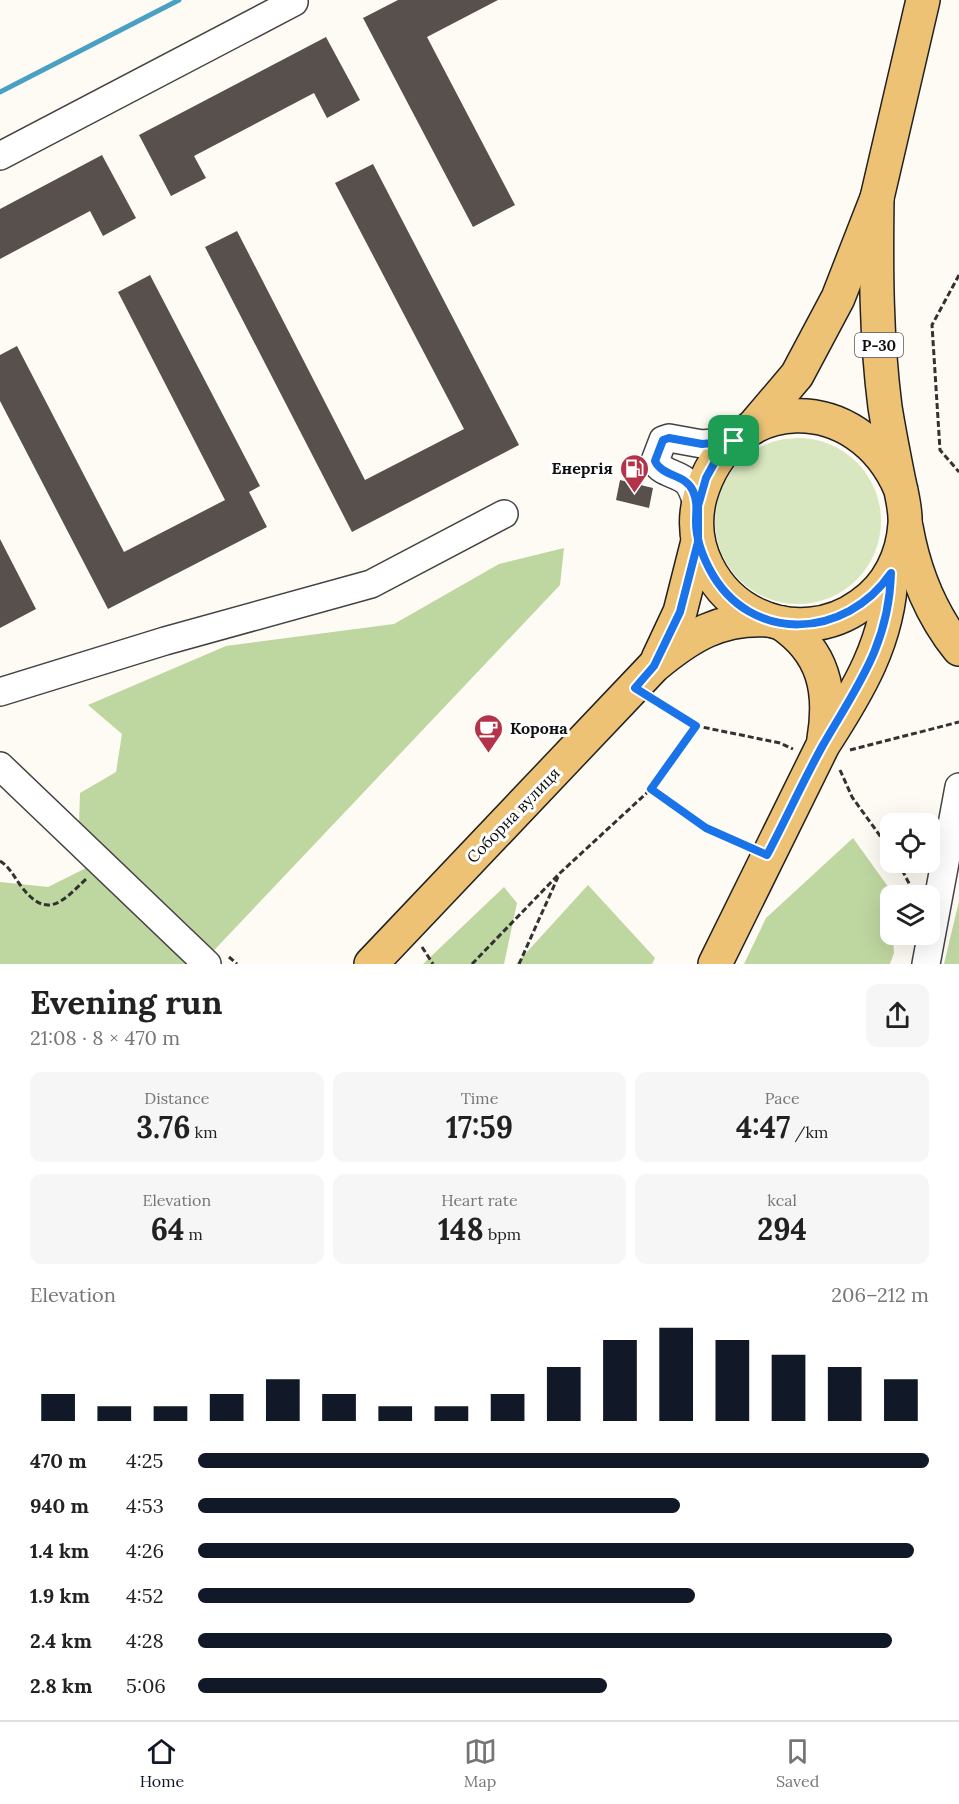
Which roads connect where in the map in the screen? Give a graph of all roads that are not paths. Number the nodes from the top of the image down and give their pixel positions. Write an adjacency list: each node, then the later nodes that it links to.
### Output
1 (923, 0): 4 (main road, Р-30)
2 (294, 2): 3 (lane)
3 (0, 156)
4 (877, 198): 5 (main road, Р-30); 6 (main road, Р-30)
5 (743, 434): 6 (main road); 7 (main road, Р-30); 7 (lane)
6 (900, 490): 9 (main road, Р-30)
7 (698, 506): 10 (main road, Р-30)
8 (504, 514): 17 (lane)
9 (905, 522): 11 (main road, Р-30); 15 (main road)
10 (698, 542): 13 (main road, Р-30); 16 (main road, Соборна вулиця)
11 (891, 573): 12 (main road, Р-30); 14 (main road)
12 (887, 618): 14 (main road); 15 (main road); 18 (main road, Р-30)
13 (775, 621): 14 (main road); 16 (main road, Соборна вулиця); 18 (main road, Р-30)
14 (820, 623)
15 (953, 642)
16 (645, 677): 22 (main road, Соборна вулиця)
17 (0, 692)
18 (829, 751): 23 (main road, Р-30)
19 (0, 766): 21 (lane)
20 (959, 787): 24 (lane)
21 (207, 964)
22 (371, 964)
23 (715, 964)
24 (926, 964)

